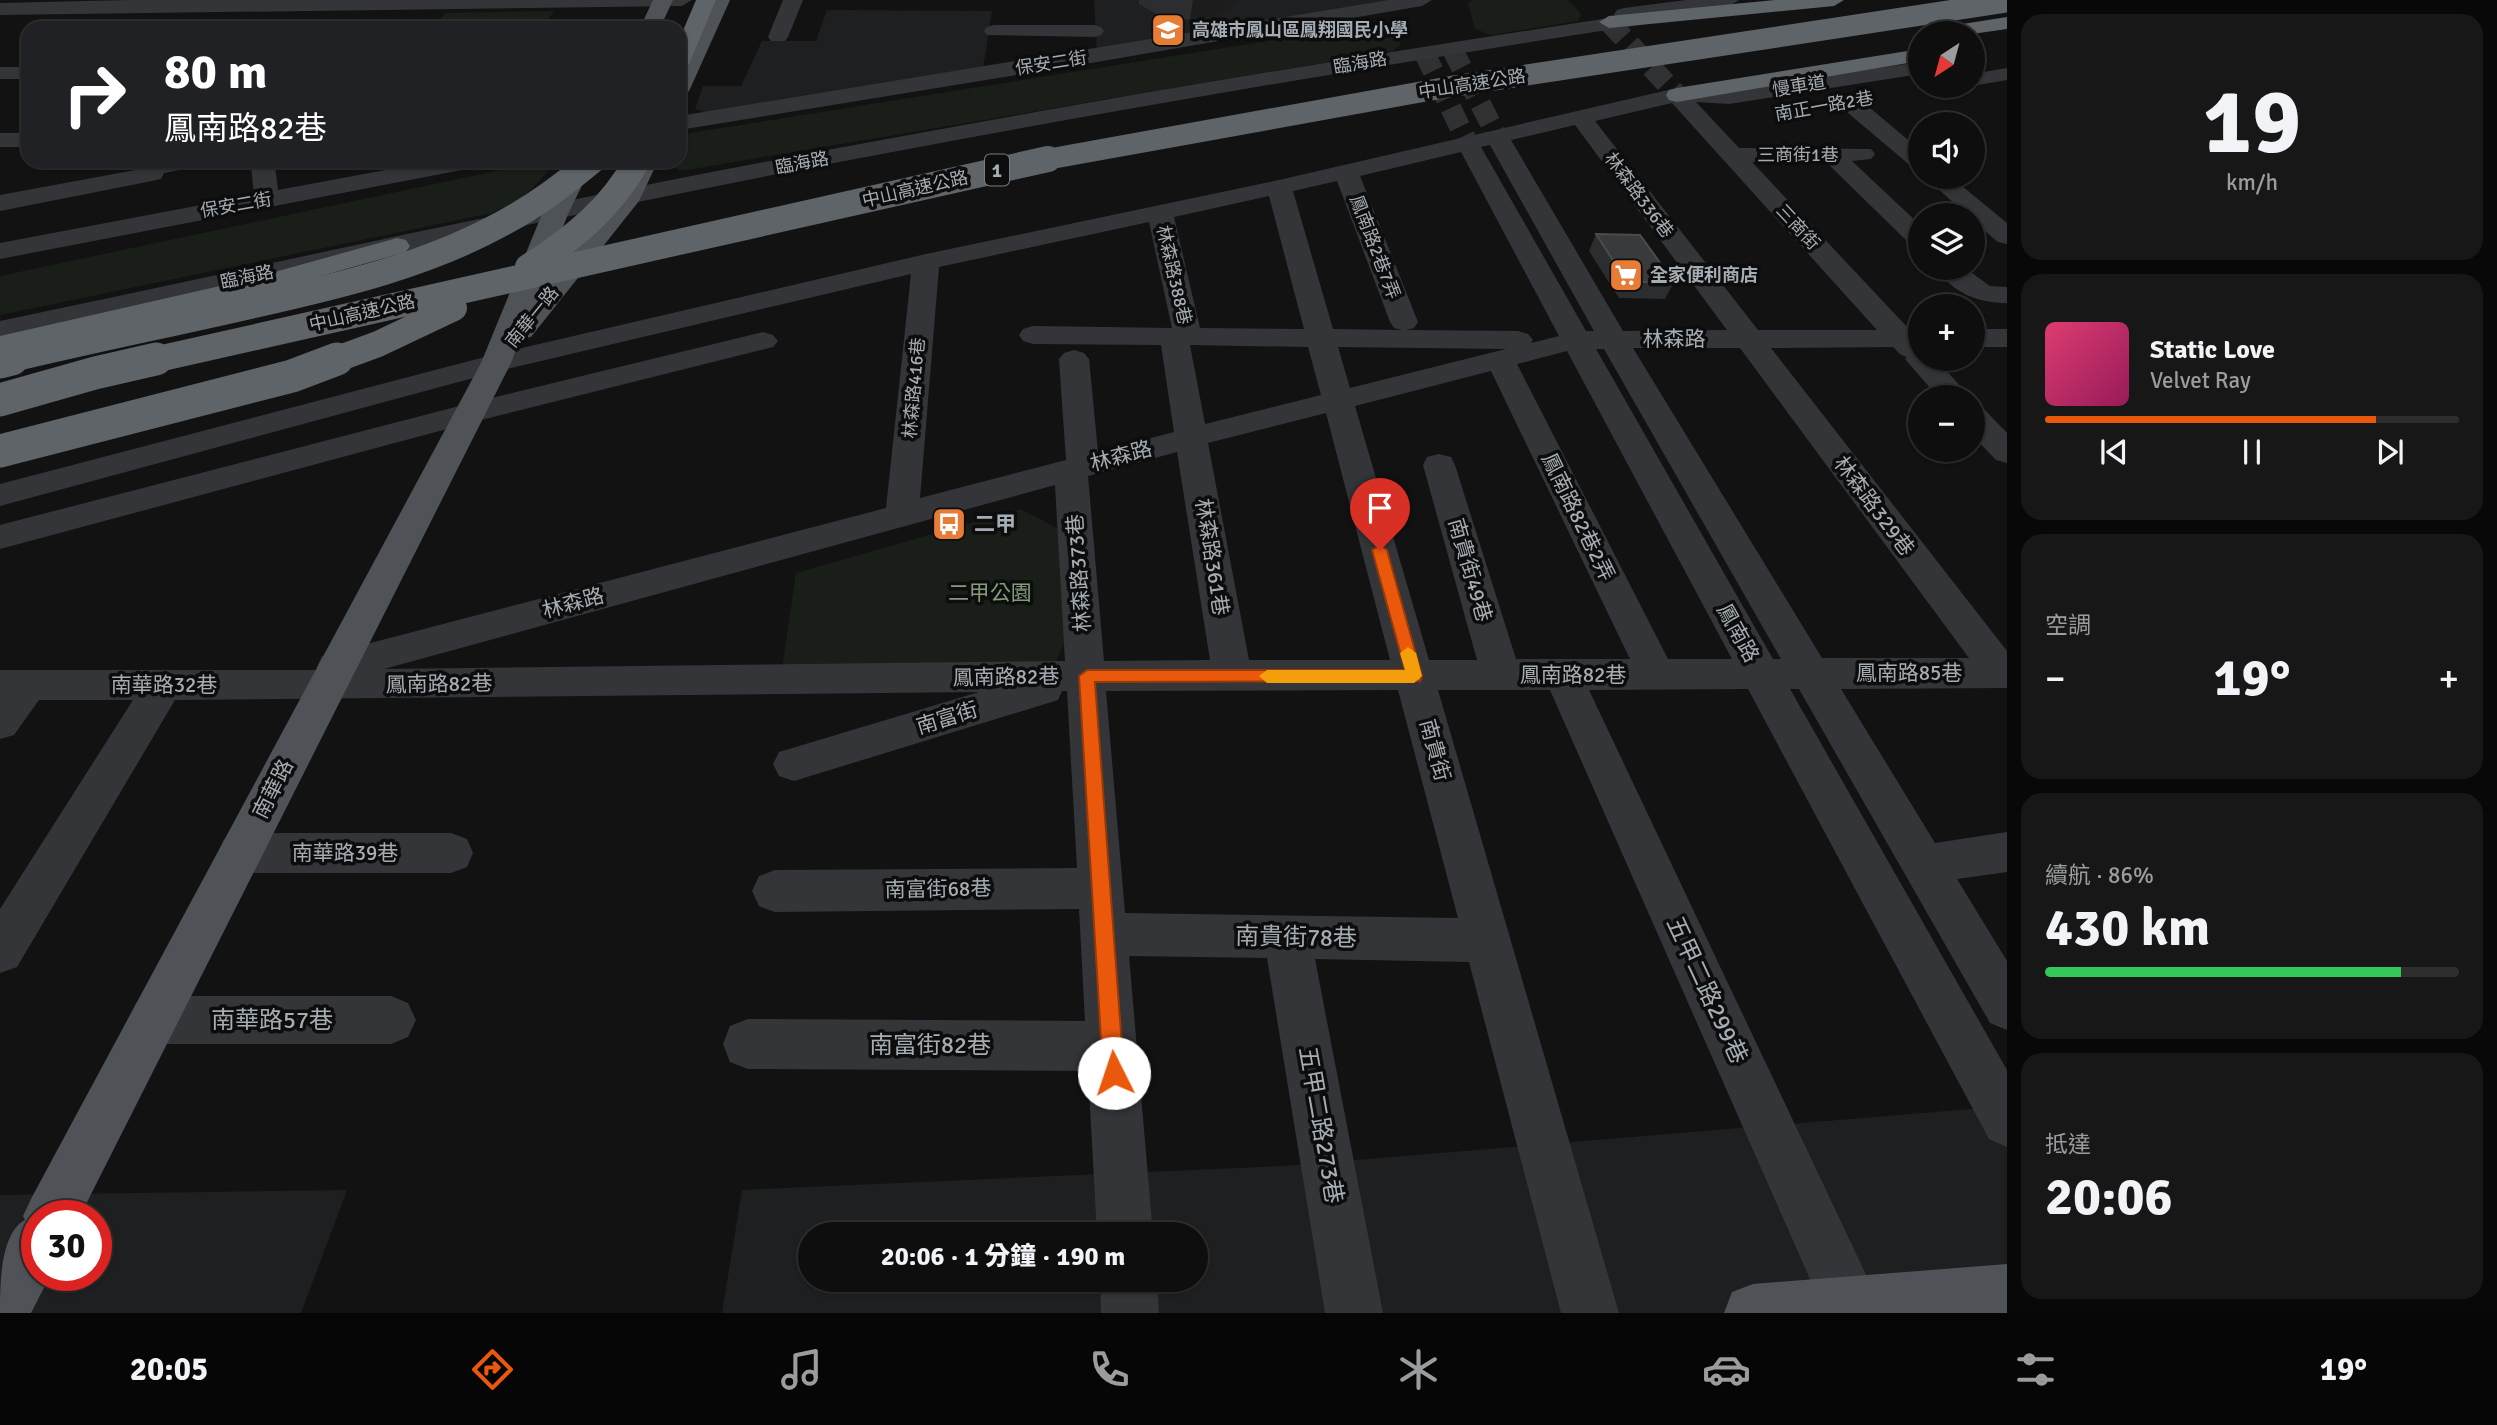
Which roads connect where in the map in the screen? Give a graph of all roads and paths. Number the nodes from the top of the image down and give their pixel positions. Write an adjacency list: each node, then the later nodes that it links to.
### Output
1 (663, 0): 2 (street); 11 (street); 22 (main road)
2 (682, 0): 23 (highway)
3 (706, 0): 32 (highway)
4 (720, 0): 40 (main road)
5 (793, 0): 28 (street)
6 (1729, 0): 17 (street)
7 (1799, 0): 17 (street)
8 (1834, 0): 17 (highway)
9 (403, 1): 10 (street); 13 (street); 19 (street)
10 (545, 1): 11 (street)
11 (598, 1): 20 (street)
12 (161, 2): 13 (street); 18 (street)
13 (290, 2): 21 (street)
14 (2007, 2): 109 (highway, 中山高速公路 / 1, bridge)
15 (1090, 8): 26 (street)
16 (1417, 9): 33 (street); 34 (street, 保安二街)
17 (1602, 16): 33 (street, 臨海路)
18 (5, 18)
19 (388, 19)
20 (587, 19)
21 (272, 20)
22 (653, 21)
23 (672, 21)
24 (2007, 23): 25 (highway)
25 (1985, 26)
26 (1094, 31): 27 (street); 34 (street)
27 (994, 32)
28 (778, 37)
29 (1908, 39): 48 (highway, 中山高速公路)
30 (2007, 41): 31 (highway)
31 (1985, 45)
32 (686, 47)
33 (1424, 52): 74 (street, 臨海路)
34 (1097, 56): 52 (street, 保安二街)
35 (1908, 57): 45 (highway)
36 (1985, 64): 37 (street)
37 (2006, 70): 41 (street)
38 (0, 73): 39 (street)
39 (21, 73)
40 (686, 74)
41 (1985, 76)
42 (1908, 80): 45 (street, 慢車道)
43 (1908, 89): 44 (street, 南正一路2巷)
44 (1902, 93)
45 (1677, 95): 51 (street, 慢車道); 54 (street, 三商街)
46 (1875, 97): 47 (street, 南正一路2巷)
47 (1849, 102): 49 (street, 南正一路2巷); 59 (street)
48 (1481, 106)
49 (1823, 106)
50 (1413, 118): 111 (highway, 中山高速公路 / 1, bridge)
51 (1581, 118): 55 (street, 慢車道); 96 (street, 林森路336巷)
52 (686, 122)
53 (1732, 122): 54 (street)
54 (1706, 127): 61 (street, 三商街)
55 (1497, 138): 58 (street, 慢車道); 97 (street, 鳳南路)
56 (0, 140): 57 (street)
57 (21, 141)
58 (1468, 144): 70 (street, 慢車道); 97 (street, 鳳南路)
59 (1908, 152)
60 (1863, 154): 62 (street, 三商街1巷)
61 (1732, 155): 62 (street, 三商街1巷); 99 (street, 三商街)
62 (1832, 155): 82 (street)
63 (152, 168): 78 (street); 81 (street)
64 (263, 168): 75 (street)
65 (394, 168): 71 (street, 保安二街)
66 (578, 168): 80 (main road, 南華一路)
67 (584, 168): 104 (highway, bridge)
68 (634, 168): 114 (highway, bridge)
69 (643, 168): 74 (main road, 南華一路)
70 (1346, 172): 72 (street, 慢車道); 89 (street, 鳳南路2巷7弄)
71 (338, 173): 75 (street, 保安二街)
72 (1279, 187): 79 (street, 慢車道); 93 (street, 南貴街)
73 (1951, 189): 76 (street)
74 (630, 196): 80 (street, 臨海路); 105 (main road, 南華一路)
75 (267, 199): 81 (street, 保安二街)
76 (1963, 199): 77 (street); 83 (street)
77 (2007, 201)
78 (0, 202)
79 (1160, 212): 86 (street, 慢車道); 92 (street, 林森路388巷)
80 (555, 214): 84 (street, 臨海路); 105 (main road, 南華一路)
81 (155, 219): 85 (street, 保安二街)
82 (1908, 228)
83 (2007, 236)
84 (397, 246): 90 (street, 臨海路); 100 (highway)
85 (0, 251)
86 (926, 262): 105 (street, 慢車道); 119 (street, 林森路416巷)
87 (1963, 280): 88 (street)
88 (2007, 295)
89 (1404, 322)
90 (0, 330)
91 (1033, 335): 92 (street)
92 (1181, 337): 93 (street); 113 (street, 林森路388巷)
93 (1321, 338): 97 (street); 108 (street, 南貴街)
94 (1985, 338): 95 (street)
95 (2007, 338)
96 (1746, 339): 97 (street, 林森路); 101 (street, 林森路); 122 (street, 林森路329巷)
97 (1595, 340): 103 (street, 林森路); 121 (street, 鳳南路); 123 (street, 鳳南路)
98 (763, 341): 110 (street)
99 (1908, 341)
100 (0, 345)
101 (1908, 348)
102 (1074, 359): 117 (street, 林森路373巷)
103 (1500, 359): 108 (street, 林森路); 126 (street, 鳳南路82巷2弄)
104 (0, 362)
105 (496, 363): 110 (main road, 南華路); 118 (street)
106 (1934, 371): 107 (street, 三商街)
107 (1945, 385)
108 (1338, 399): 113 (street, 林森路); 130 (street, 南貴街)
109 (0, 400)
110 (467, 415): 120 (street); 127 (main road, 南華路)
111 (0, 424)
112 (1985, 429): 115 (street)
113 (1193, 437): 117 (street, 林森路); 129 (street, 林森路361巷)
114 (0, 451)
115 (2007, 453)
116 (1439, 465): 124 (street, 南貴街49巷)
117 (1077, 468): 119 (street, 林森路); 128 (street, 林森路373巷)
118 (0, 495)
119 (902, 514): 127 (street, 林森路)
120 (6, 549)
121 (1810, 673): 122 (street, 鳳南路85巷); 123 (street, 鳳南路82巷); 138 (street, 鳳南路)
122 (2004, 673)
123 (1760, 674): 126 (street, 鳳南路82巷); 150 (street, 鳳南路)
124 (1501, 675): 125 (street, 鳳南路82巷); 130 (street, 鳳南路82巷)
125 (1563, 675): 126 (street, 鳳南路82巷); 156 (street, 五甲二路299巷)
126 (1657, 675)
127 (332, 676): 128 (street, 鳳南路82巷); 132 (street, 南華路32巷); 136 (main road, 南華路)
128 (1087, 676): 129 (street, 鳳南路82巷); 134 (street, 南富街); 139 (street)
129 (1232, 676): 130 (street, 鳳南路82巷)
130 (1414, 676): 143 (street, 南貴街)
131 (14, 685): 132 (street, 南華路32巷); 133 (street)
132 (164, 685): 144 (street)
133 (0, 723)
134 (794, 764)
135 (2007, 852): 138 (street)
136 (240, 853): 137 (street, 南華路39巷); 146 (main road, 南華路)
137 (451, 853)
138 (1923, 864): 145 (street, 鳳南路)
139 (1101, 888): 140 (street, 南富街68巷); 141 (street)
140 (775, 891)
141 (1104, 934): 142 (street, 南貴街78巷); 149 (street)
142 (1287, 937): 143 (street, 南貴街78巷); 159 (street, 五甲二路273巷)
143 (1487, 940): 160 (street, 南貴街)
144 (0, 951)
145 (2004, 997)
146 (153, 1020): 147 (street, 南華路57巷); 151 (main road, 南華路)
147 (391, 1020)
148 (748, 1044): 149 (street, 南富街82巷)
149 (1112, 1046): 152 (street)
150 (2007, 1121)
151 (59, 1200)
152 (1124, 1222)
153 (21, 1275): 157 (main road)
154 (1129, 1292): 158 (street)
155 (2007, 1293): 156 (main road)
156 (1851, 1305): 161 (main road)
157 (1, 1313)
158 (1130, 1313)
159 (1354, 1313)
160 (1590, 1313)
161 (1753, 1313)

